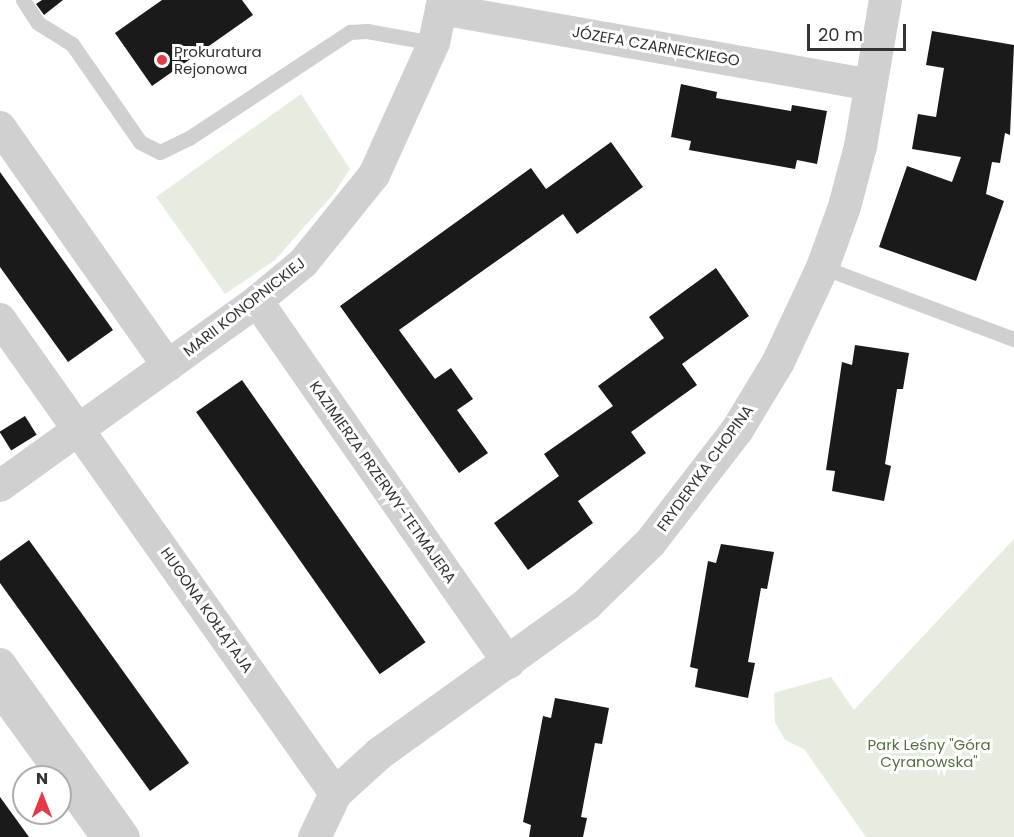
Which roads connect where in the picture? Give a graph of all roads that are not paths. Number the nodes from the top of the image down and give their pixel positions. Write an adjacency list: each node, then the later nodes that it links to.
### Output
1 (23, 0): 4 (lane)
2 (885, 0): 5 (street, FRYDERYKA CHOPINA)
3 (442, 4): 4 (street, MARII KONOPNICKIEJ); 5 (street, JÓZEFA CZARNECKIEGO)
4 (434, 43): 8 (street, MARII KONOPNICKIEJ)
5 (871, 86): 7 (street, FRYDERYKA CHOPINA)
6 (0, 127): 11 (street)
7 (822, 267): 10 (lane); 14 (street, FRYDERYKA CHOPINA)
8 (257, 301): 11 (street, MARII KONOPNICKIEJ); 14 (street, KAZIMIERZA PRZERWY-TETMAJERA)
9 (0, 319): 12 (street, HUGONA KOŁŁĄTAJA)
10 (1014, 339)
11 (168, 366): 12 (street, MARII KONOPNICKIEJ)
12 (78, 428): 13 (street, MARII KONOPNICKIEJ); 18 (street, HUGONA KOŁŁĄTAJA)
13 (0, 486)
14 (509, 663): 18 (street, FRYDERYKA CHOPINA)
15 (0, 664): 21 (street)
16 (0, 697): 17 (street)
17 (49, 765)
18 (335, 793): 22 (street, FRYDERYKA CHOPINA)
19 (72, 797): 20 (street)
20 (101, 837)
21 (124, 837)
22 (314, 837)

